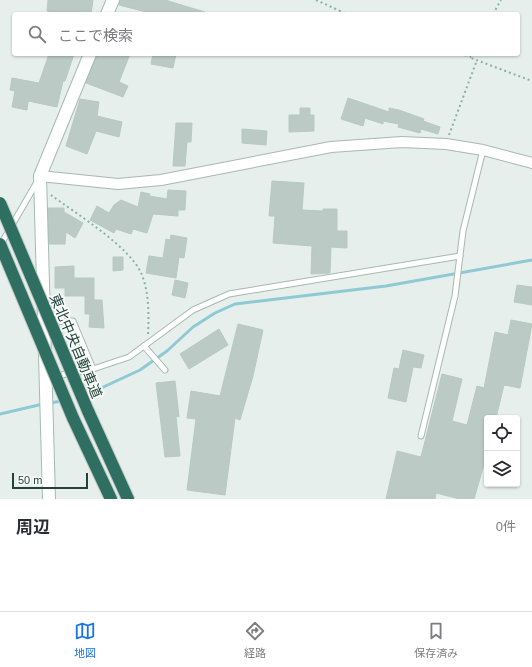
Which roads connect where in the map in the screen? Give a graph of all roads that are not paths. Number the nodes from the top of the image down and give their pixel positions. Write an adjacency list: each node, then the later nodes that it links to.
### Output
1 (113, 0): 2 (street)
2 (108, 12)
3 (89, 56): 6 (street)
4 (483, 150): 5 (street); 6 (street); 10 (lane)
5 (532, 163)
6 (40, 182): 9 (lane); 11 (street)
7 (0, 203): 19 (highway, 東北中央自動車道, bridge)
8 (0, 244): 18 (highway, bridge)
9 (0, 247)
10 (460, 256): 12 (lane); 16 (lane)
11 (43, 322): 13 (lane); 15 (street)
12 (146, 345): 13 (lane); 14 (lane)
13 (93, 369): 15 (lane)
14 (164, 369)
15 (45, 381): 17 (street)
16 (421, 436)
17 (49, 499)
18 (111, 499)
19 (128, 499)

